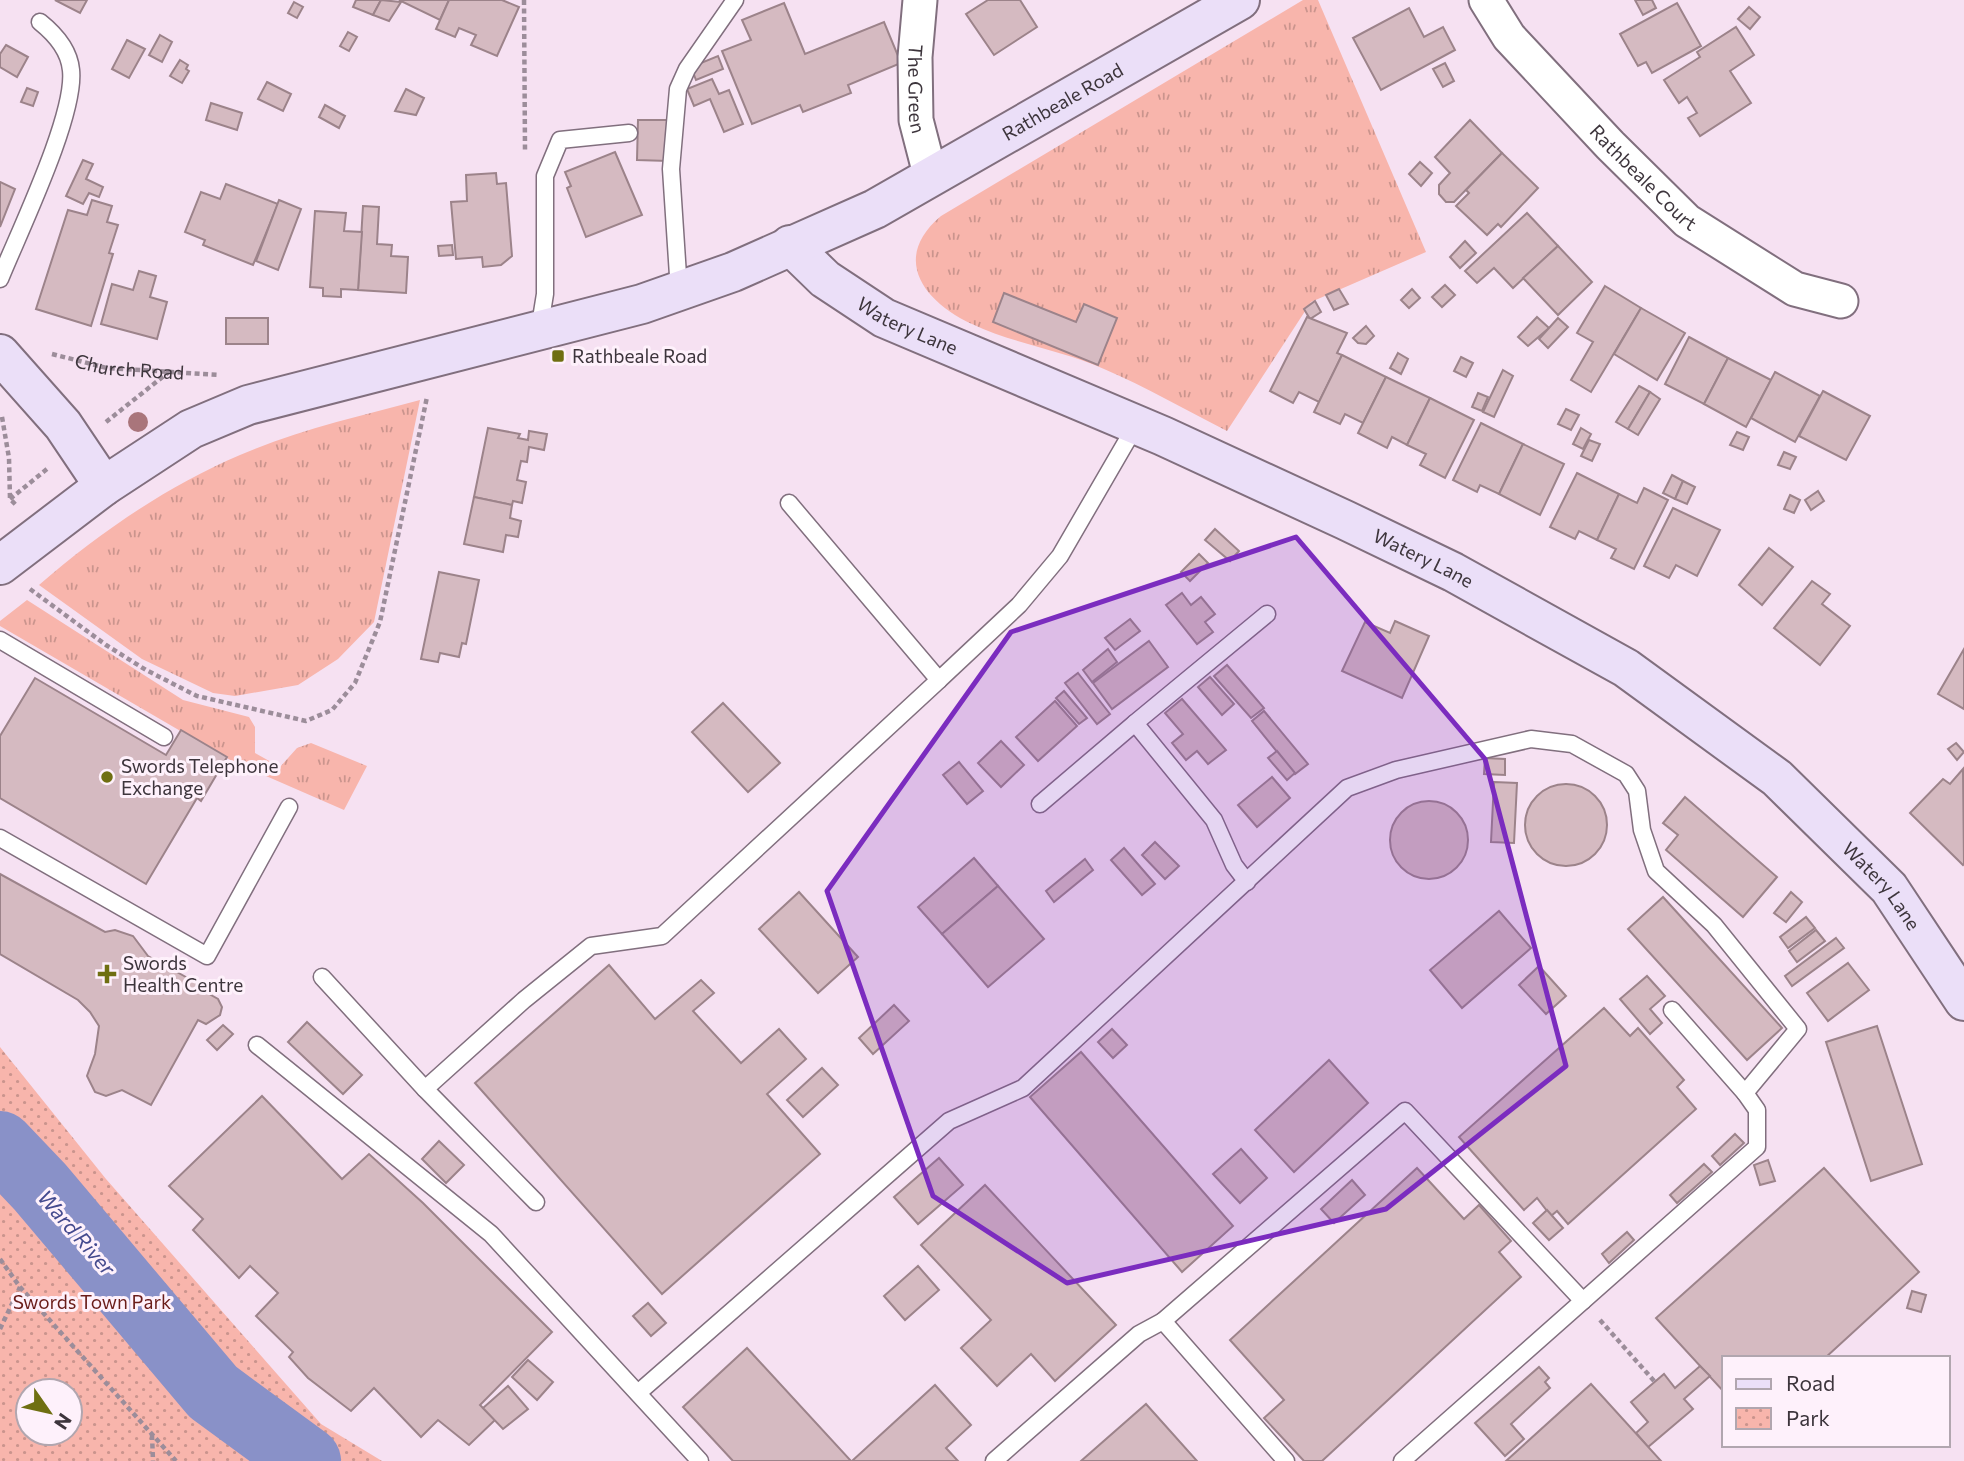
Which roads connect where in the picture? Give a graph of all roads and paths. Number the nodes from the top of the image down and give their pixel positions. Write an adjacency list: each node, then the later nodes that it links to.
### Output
1 (735, 0): 10 (lane)
2 (920, 0): 7 (street, The Green)
3 (1240, 0): 7 (main road, Rathbeale Road)
4 (1486, 0): 11 (street, Rathbeale Court)
5 (40, 22): 9 (lane)
6 (629, 133): 12 (lane)
7 (931, 178): 8 (main road, Rathbeale Road)
8 (790, 245): 10 (main road, Rathbeale Road); 18 (main road, Watery Lane)
9 (0, 279)
10 (680, 291): 12 (main road, Rathbeale Road)
11 (1841, 301)
12 (539, 331): 15 (main road, Rathbeale Road)
13 (43, 352): 16 (path, Church Road)
14 (0, 354): 19 (main road)
15 (423, 361): 16 (main road, Rathbeale Road); 22 (path)
16 (248, 405): 19 (main road, Rathbeale Road)
17 (2, 413): 21 (path)
18 (1136, 425): 25 (lane); 33 (main road, Watery Lane)
19 (104, 486): 21 (main road, Rathbeale Road)
20 (789, 503): 25 (lane)
21 (40, 534): 22 (main road, Rathbeale Road)
22 (3, 563)
23 (1267, 614): 26 (lane)
24 (0, 640): 27 (lane)
25 (939, 680): 36 (lane)
26 (1135, 723): 28 (lane); 31 (lane)
27 (164, 737)
28 (1040, 804)
29 (289, 807): 30 (lane)
30 (0, 838)
31 (1247, 882): 37 (lane); 45 (lane)
32 (322, 977): 36 (lane)
33 (1964, 1001)
34 (1672, 1010): 37 (lane)
35 (257, 1045): 45 (lane)
36 (425, 1089): 38 (lane)
37 (1745, 1093): 41 (lane)
38 (536, 1202)
39 (0, 1259): 40 (path)
40 (20, 1287): 43 (path); 46 (path)
41 (1583, 1301): 42 (lane); 44 (path); 52 (lane)
42 (1163, 1321): 50 (lane); 51 (lane)
43 (0, 1329)
44 (1655, 1382)
45 (638, 1393): 49 (lane)
46 (152, 1435): 47 (path); 48 (path)
47 (153, 1461)
48 (176, 1461)
49 (700, 1461)
50 (994, 1461)
51 (1286, 1461)
52 (1402, 1461)

